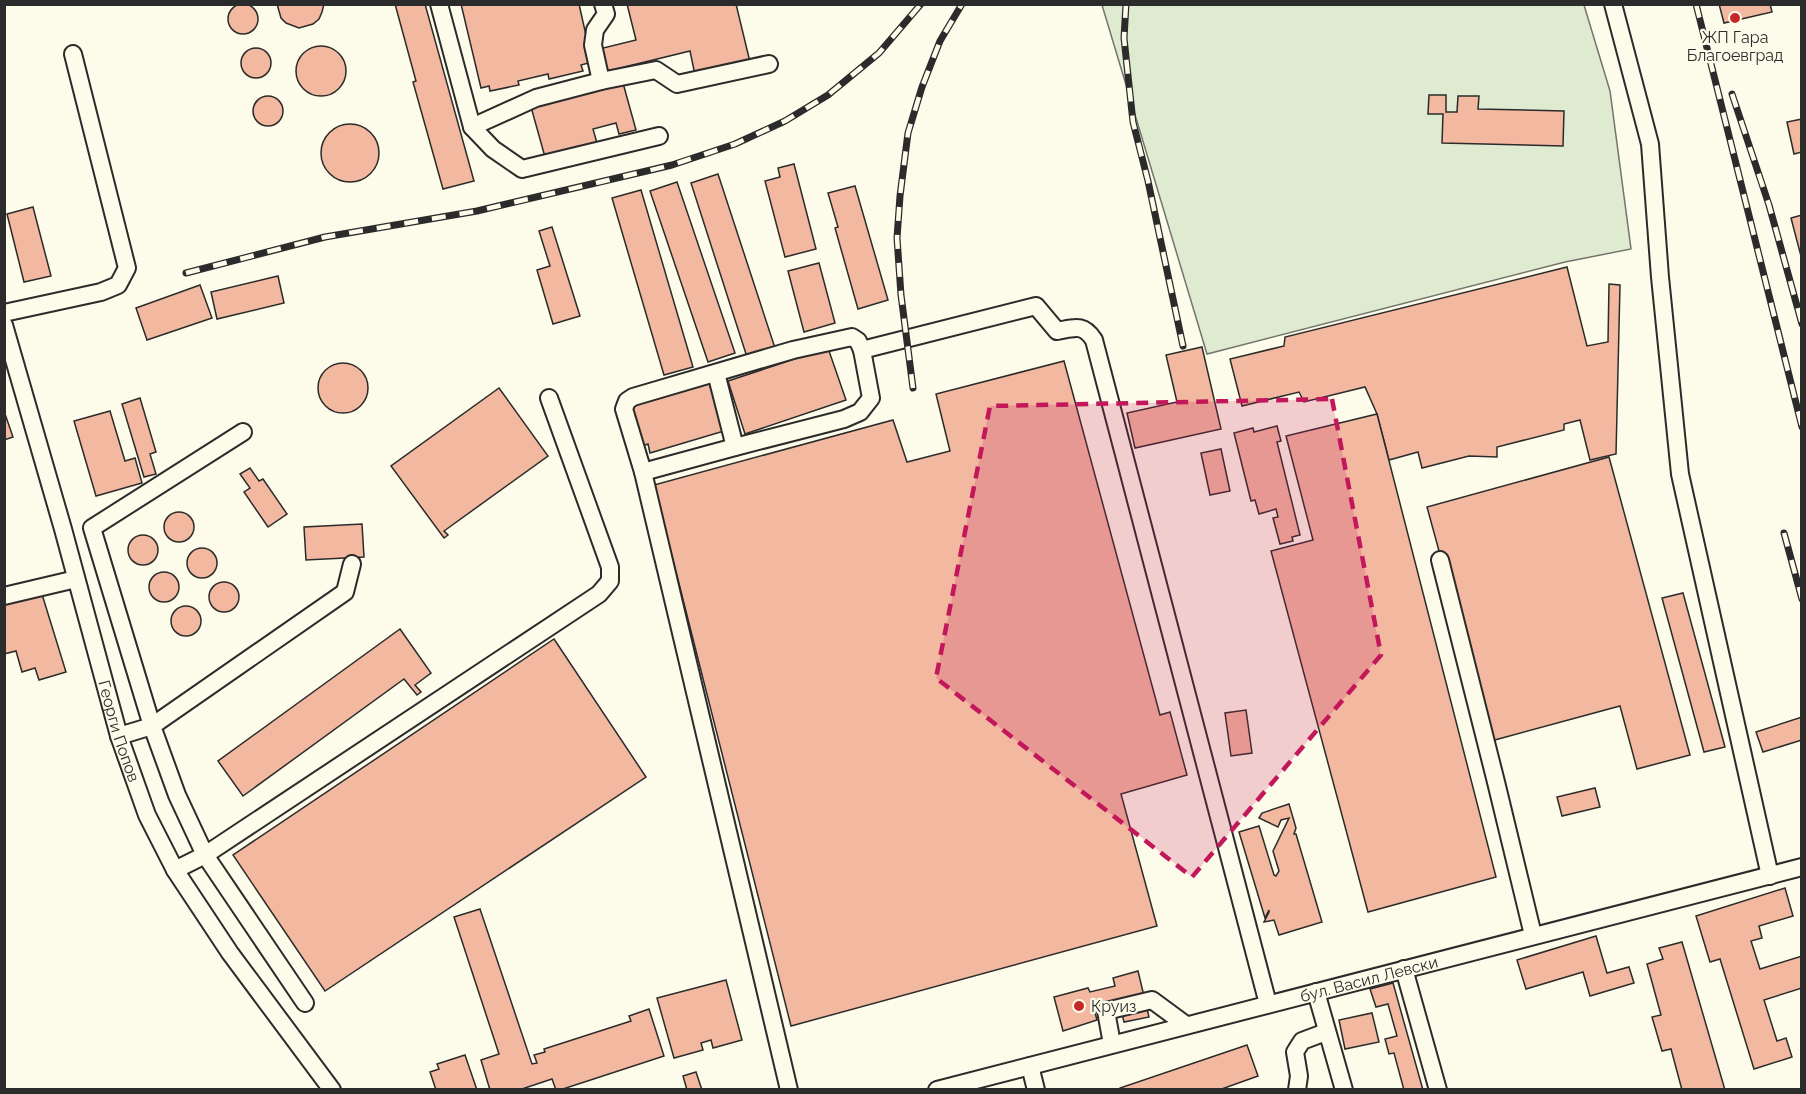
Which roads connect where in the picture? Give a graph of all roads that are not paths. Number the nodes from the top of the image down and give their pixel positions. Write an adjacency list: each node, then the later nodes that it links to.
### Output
1 (439, 4): 7 (street)
2 (603, 4): 6 (street)
3 (1613, 4): 26 (street)
4 (73, 54): 9 (street)
5 (769, 64): 6 (street)
6 (601, 81): 7 (street)
7 (472, 127): 8 (street)
8 (659, 136)
9 (4, 313)
10 (4, 325): 19 (street, Георги Попов)
11 (862, 350): 12 (street); 15 (street); 31 (street)
12 (716, 374): 15 (street); 16 (street)
13 (549, 398): 23 (street)
14 (243, 432): 21 (street)
15 (735, 447): 16 (street)
16 (643, 472): 37 (street)
17 (1440, 560): 27 (street)
18 (352, 564): 21 (street)
19 (76, 579): 20 (street); 22 (street, Георги Попов)
20 (4, 596)
21 (152, 726): 22 (street); 23 (street)
22 (119, 736): 25 (street, Георги Попов)
23 (205, 855): 25 (street); 30 (street)
24 (1802, 867): 26 (street, бул. Васил Левски)
25 (175, 870): 36 (street, Георги Попов)
26 (1770, 876): 27 (street, бул. Васил Левски)
27 (1533, 935): 28 (street, бул. Васил Левски)
28 (1404, 969): 29 (street, бул. Васил Левски); 42 (street)
29 (1316, 992): 31 (street, бул. Васил Левски); 33 (street)
30 (305, 1003)
31 (1268, 1004): 32 (street, бул. Васил Левски)
32 (1186, 1025): 34 (street, бул. Васил Левски); 34 (street)
33 (1326, 1032): 40 (street); 41 (street)
34 (1112, 1044): 35 (street, бул. Васил Левски)
35 (1030, 1066): 38 (street, бул. Васил Левски); 39 (street)
36 (332, 1089)
37 (789, 1089)
38 (937, 1089)
39 (1036, 1089)
40 (1297, 1089)
41 (1344, 1089)
42 (1438, 1089)

